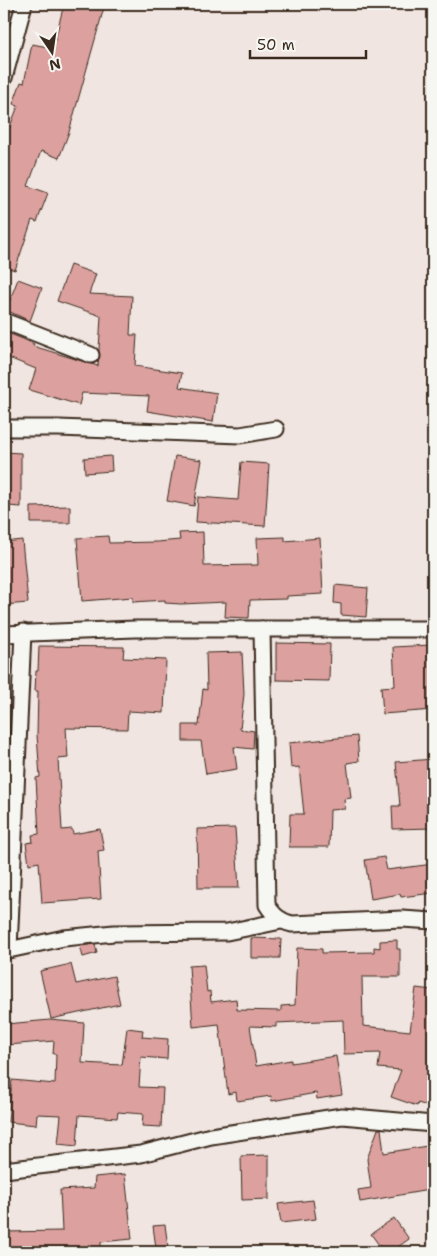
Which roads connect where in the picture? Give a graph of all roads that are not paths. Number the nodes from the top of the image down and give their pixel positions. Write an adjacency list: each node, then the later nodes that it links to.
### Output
1 (24, 4): 2 (street)
2 (4, 78)
3 (4, 320): 4 (street)
4 (91, 355)
5 (4, 428): 6 (street)
6 (276, 429)
7 (262, 629): 8 (street); 9 (street); 11 (street)
8 (433, 629)
9 (23, 632): 10 (street); 13 (street)
10 (4, 634)
11 (281, 921): 12 (street); 13 (street)
12 (433, 921)
13 (6, 950)
14 (433, 1124): 15 (street)
15 (4, 1170)

